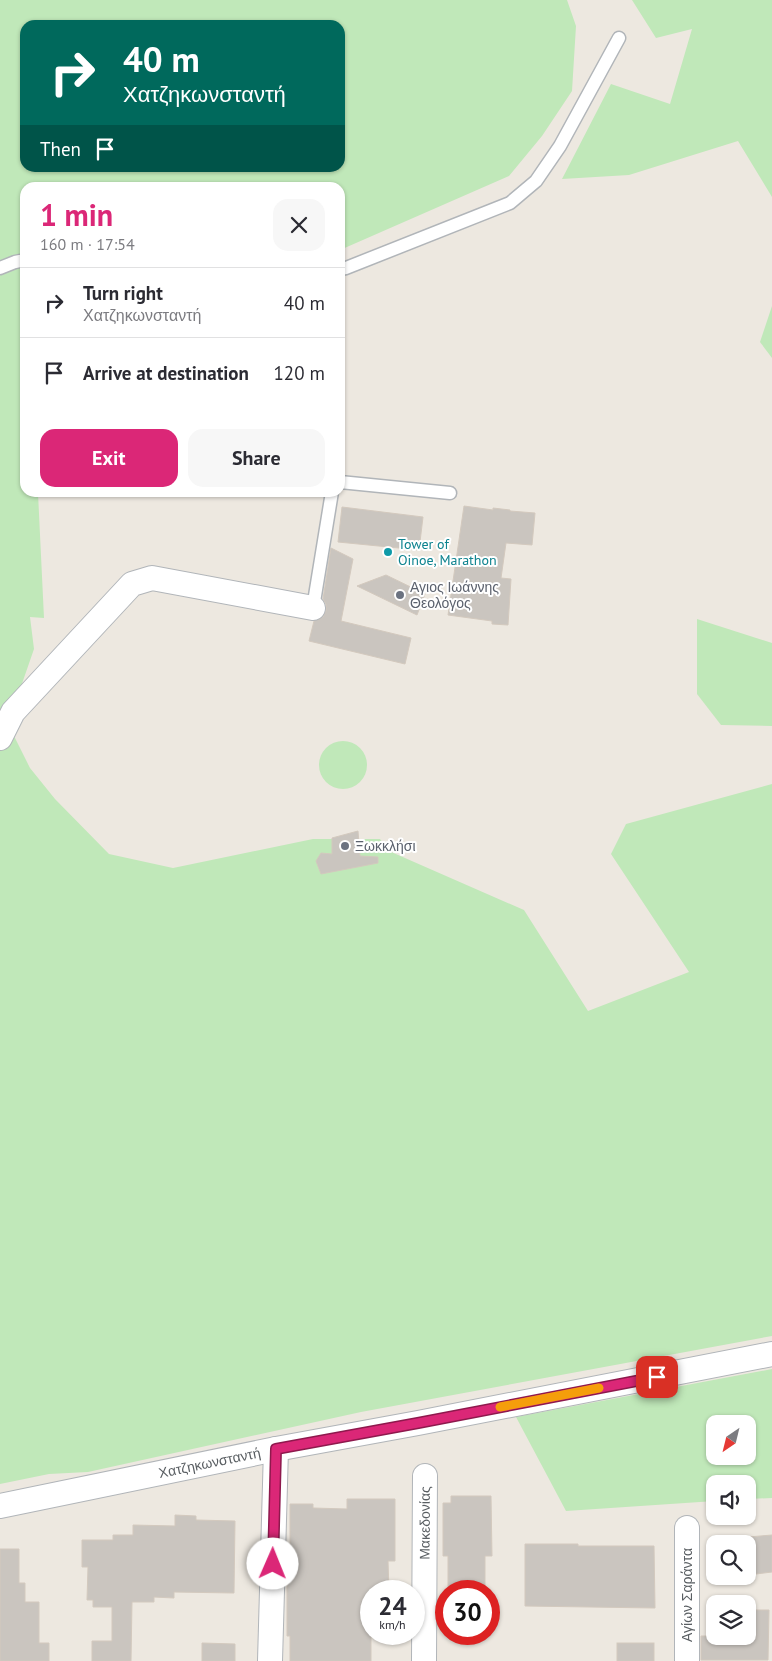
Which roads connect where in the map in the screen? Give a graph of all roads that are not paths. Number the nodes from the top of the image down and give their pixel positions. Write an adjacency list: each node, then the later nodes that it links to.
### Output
1 (619, 38): 4 (lane)
2 (20, 261): 3 (lane)
3 (0, 268)
4 (345, 268)
5 (345, 482): 6 (lane)
6 (450, 493)
7 (331, 497): 8 (lane)
8 (313, 608): 9 (street)
9 (0, 738)
10 (772, 1354): 11 (street, Χατζηκωνσταντή)
11 (276, 1449): 13 (street, Χατζηκωνσταντή); 15 (street)
12 (425, 1476): 16 (street, Μακεδονίας)
13 (0, 1506)
14 (687, 1528): 17 (street, Αγίων Σαράντα)
15 (270, 1661)
16 (424, 1661)
17 (687, 1661)

